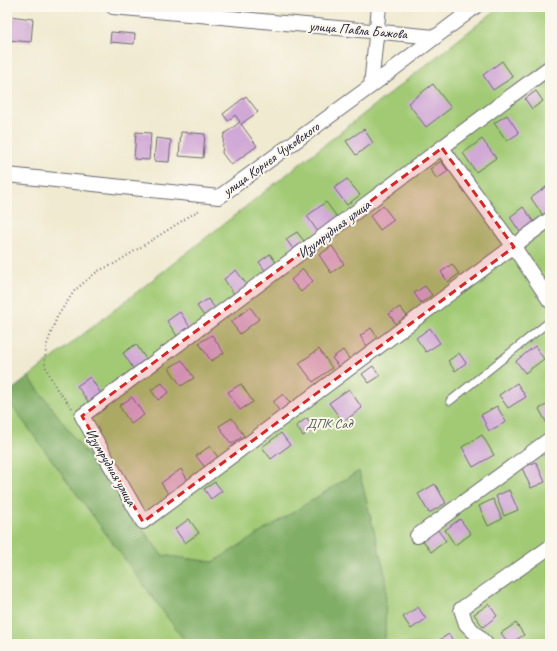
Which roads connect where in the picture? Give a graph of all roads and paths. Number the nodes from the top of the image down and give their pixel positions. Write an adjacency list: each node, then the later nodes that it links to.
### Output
1 (113, 7): 4 (street, улица Павла Бажова)
2 (379, 7): 4 (street)
3 (475, 7): 5 (street, улица Корнея Чуковского)
4 (376, 32): 5 (street, улица Павла Бажова); 7 (street)
5 (435, 37): 7 (street, улица Корнея Чуковского)
6 (550, 67): 8 (street, Изумрудная улица)
7 (371, 86): 10 (street, улица Корнея Чуковского)
8 (442, 148): 12 (street); 16 (street, Изумрудная улица)
9 (7, 175): 10 (street, улица Корнея Чуковского)
10 (219, 197): 16 (path)
11 (550, 219): 12 (street, Изумрудная улица)
12 (514, 247): 13 (street); 16 (street, Изумрудная улица)
13 (550, 301)
14 (550, 321): 15 (lane)
15 (450, 401)
16 (82, 416)
17 (550, 439): 18 (street)
18 (417, 536)
19 (550, 547): 20 (street)
20 (486, 644)

